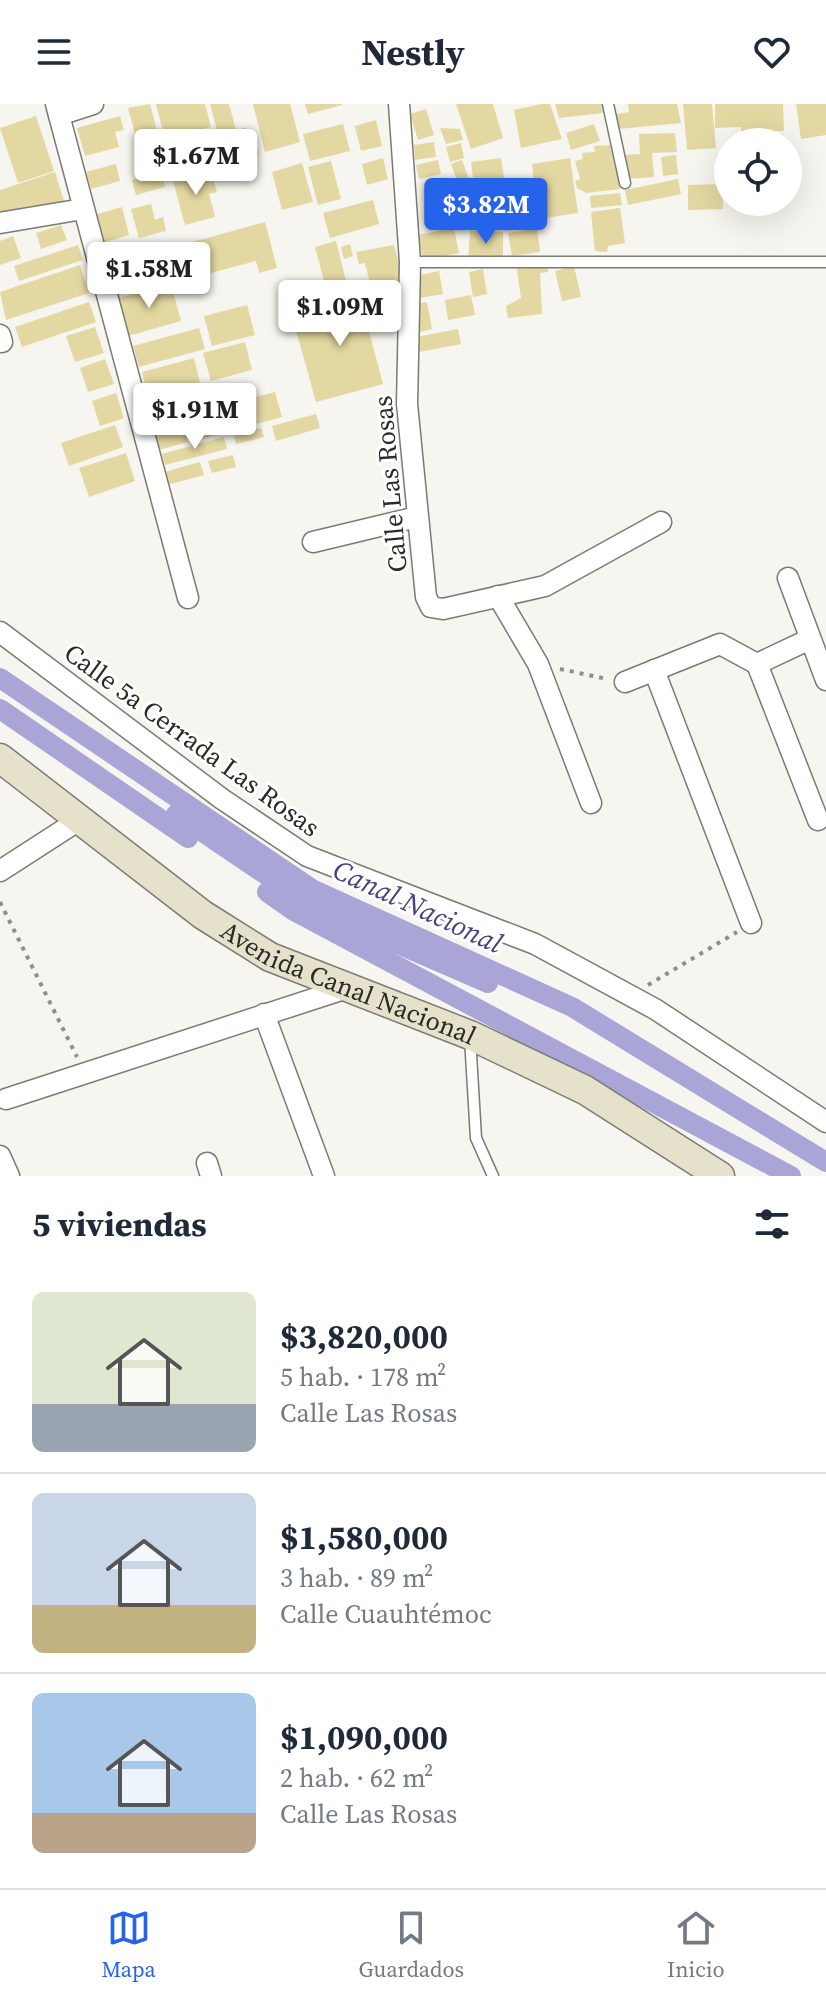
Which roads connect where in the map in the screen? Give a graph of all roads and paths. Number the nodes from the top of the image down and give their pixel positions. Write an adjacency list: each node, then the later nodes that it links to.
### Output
1 (93, 104): 4 (street)
2 (399, 104): 8 (street, Calle Las Rosas)
3 (608, 104): 5 (lane)
4 (58, 109): 6 (street)
5 (625, 183)
6 (83, 209): 7 (street); 15 (street)
7 (0, 223)
8 (410, 262): 9 (lane); 10 (street, Calle Las Rosas)
9 (826, 262)
10 (417, 517): 12 (street); 14 (street, Calle Las Rosas)
11 (661, 522): 14 (street)
12 (313, 542)
13 (788, 578): 17 (street)
14 (498, 596): 18 (street)
15 (188, 598)
16 (0, 632): 31 (street, Calle 5a Cerrada Las Rosas)
17 (810, 639): 19 (street); 21 (street)
18 (538, 664): 22 (path); 24 (street)
19 (757, 664): 20 (street); 26 (street)
20 (654, 670): 22 (street); 29 (street)
21 (826, 680)
22 (625, 682)
23 (0, 758): 25 (street, Avenida Canal Nacional)
24 (591, 803)
25 (79, 820): 27 (street); 30 (street, Avenida Canal Nacional)
26 (818, 820)
27 (0, 871)
28 (0, 902): 34 (path)
29 (751, 923): 31 (path)
30 (347, 988): 32 (street); 33 (street, Avenida Canal Nacional)
31 (631, 996): 36 (street, Calle 5a Cerrada Las Rosas)
32 (264, 1014): 34 (street); 39 (street)
33 (470, 1035): 40 (lane); 41 (street, Avenida Canal Nacional)
34 (85, 1073): 35 (street)
35 (6, 1099)
36 (826, 1122)
37 (0, 1156): 38 (street)
38 (9, 1176)
39 (324, 1176)
40 (493, 1176)
41 (720, 1176)

